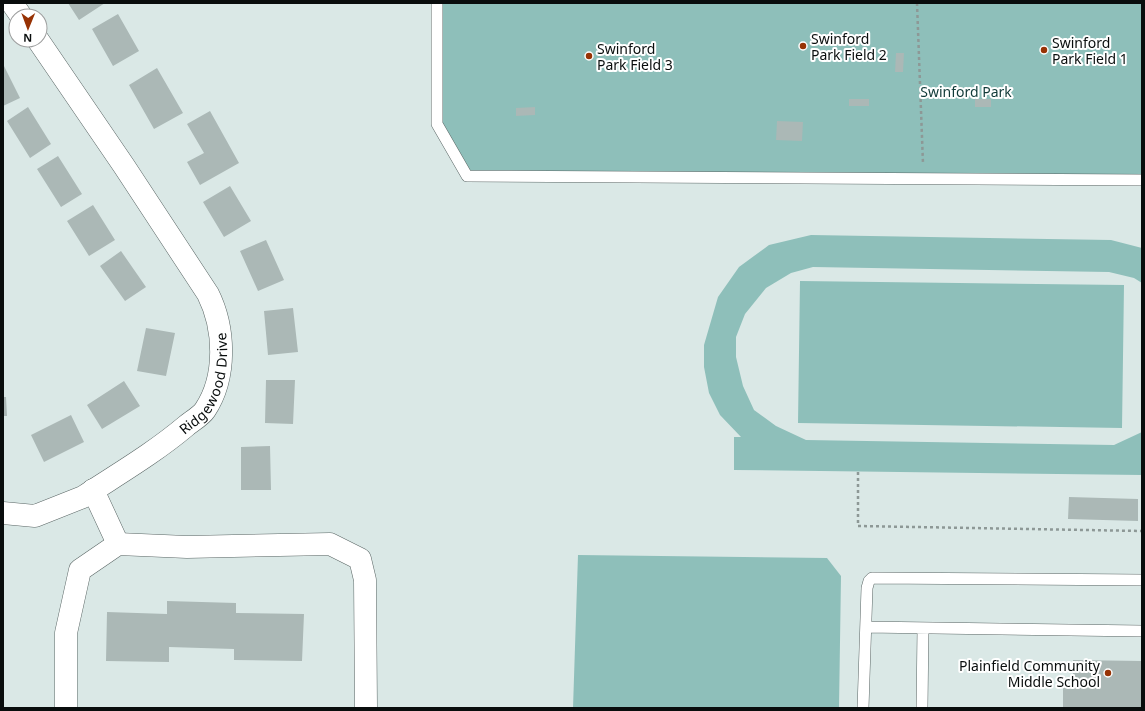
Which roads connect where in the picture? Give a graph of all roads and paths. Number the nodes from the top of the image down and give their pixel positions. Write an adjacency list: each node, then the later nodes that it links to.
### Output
1 (437, 3): 4 (lane)
2 (917, 3): 4 (path)
3 (43, 48): 7 (street, Ridgewood Drive)
4 (923, 179): 5 (lane)
5 (1142, 180)
6 (858, 472): 9 (path)
7 (93, 490): 8 (street, Ridgewood Drive); 10 (street)
8 (3, 513)
9 (1142, 531)
10 (118, 544): 15 (street); 16 (street)
11 (1142, 580): 12 (lane)
12 (866, 627): 13 (lane); 17 (lane)
13 (923, 628): 14 (lane); 18 (lane)
14 (1142, 631)
15 (66, 708)
16 (366, 708)
17 (864, 708)
18 (922, 708)

